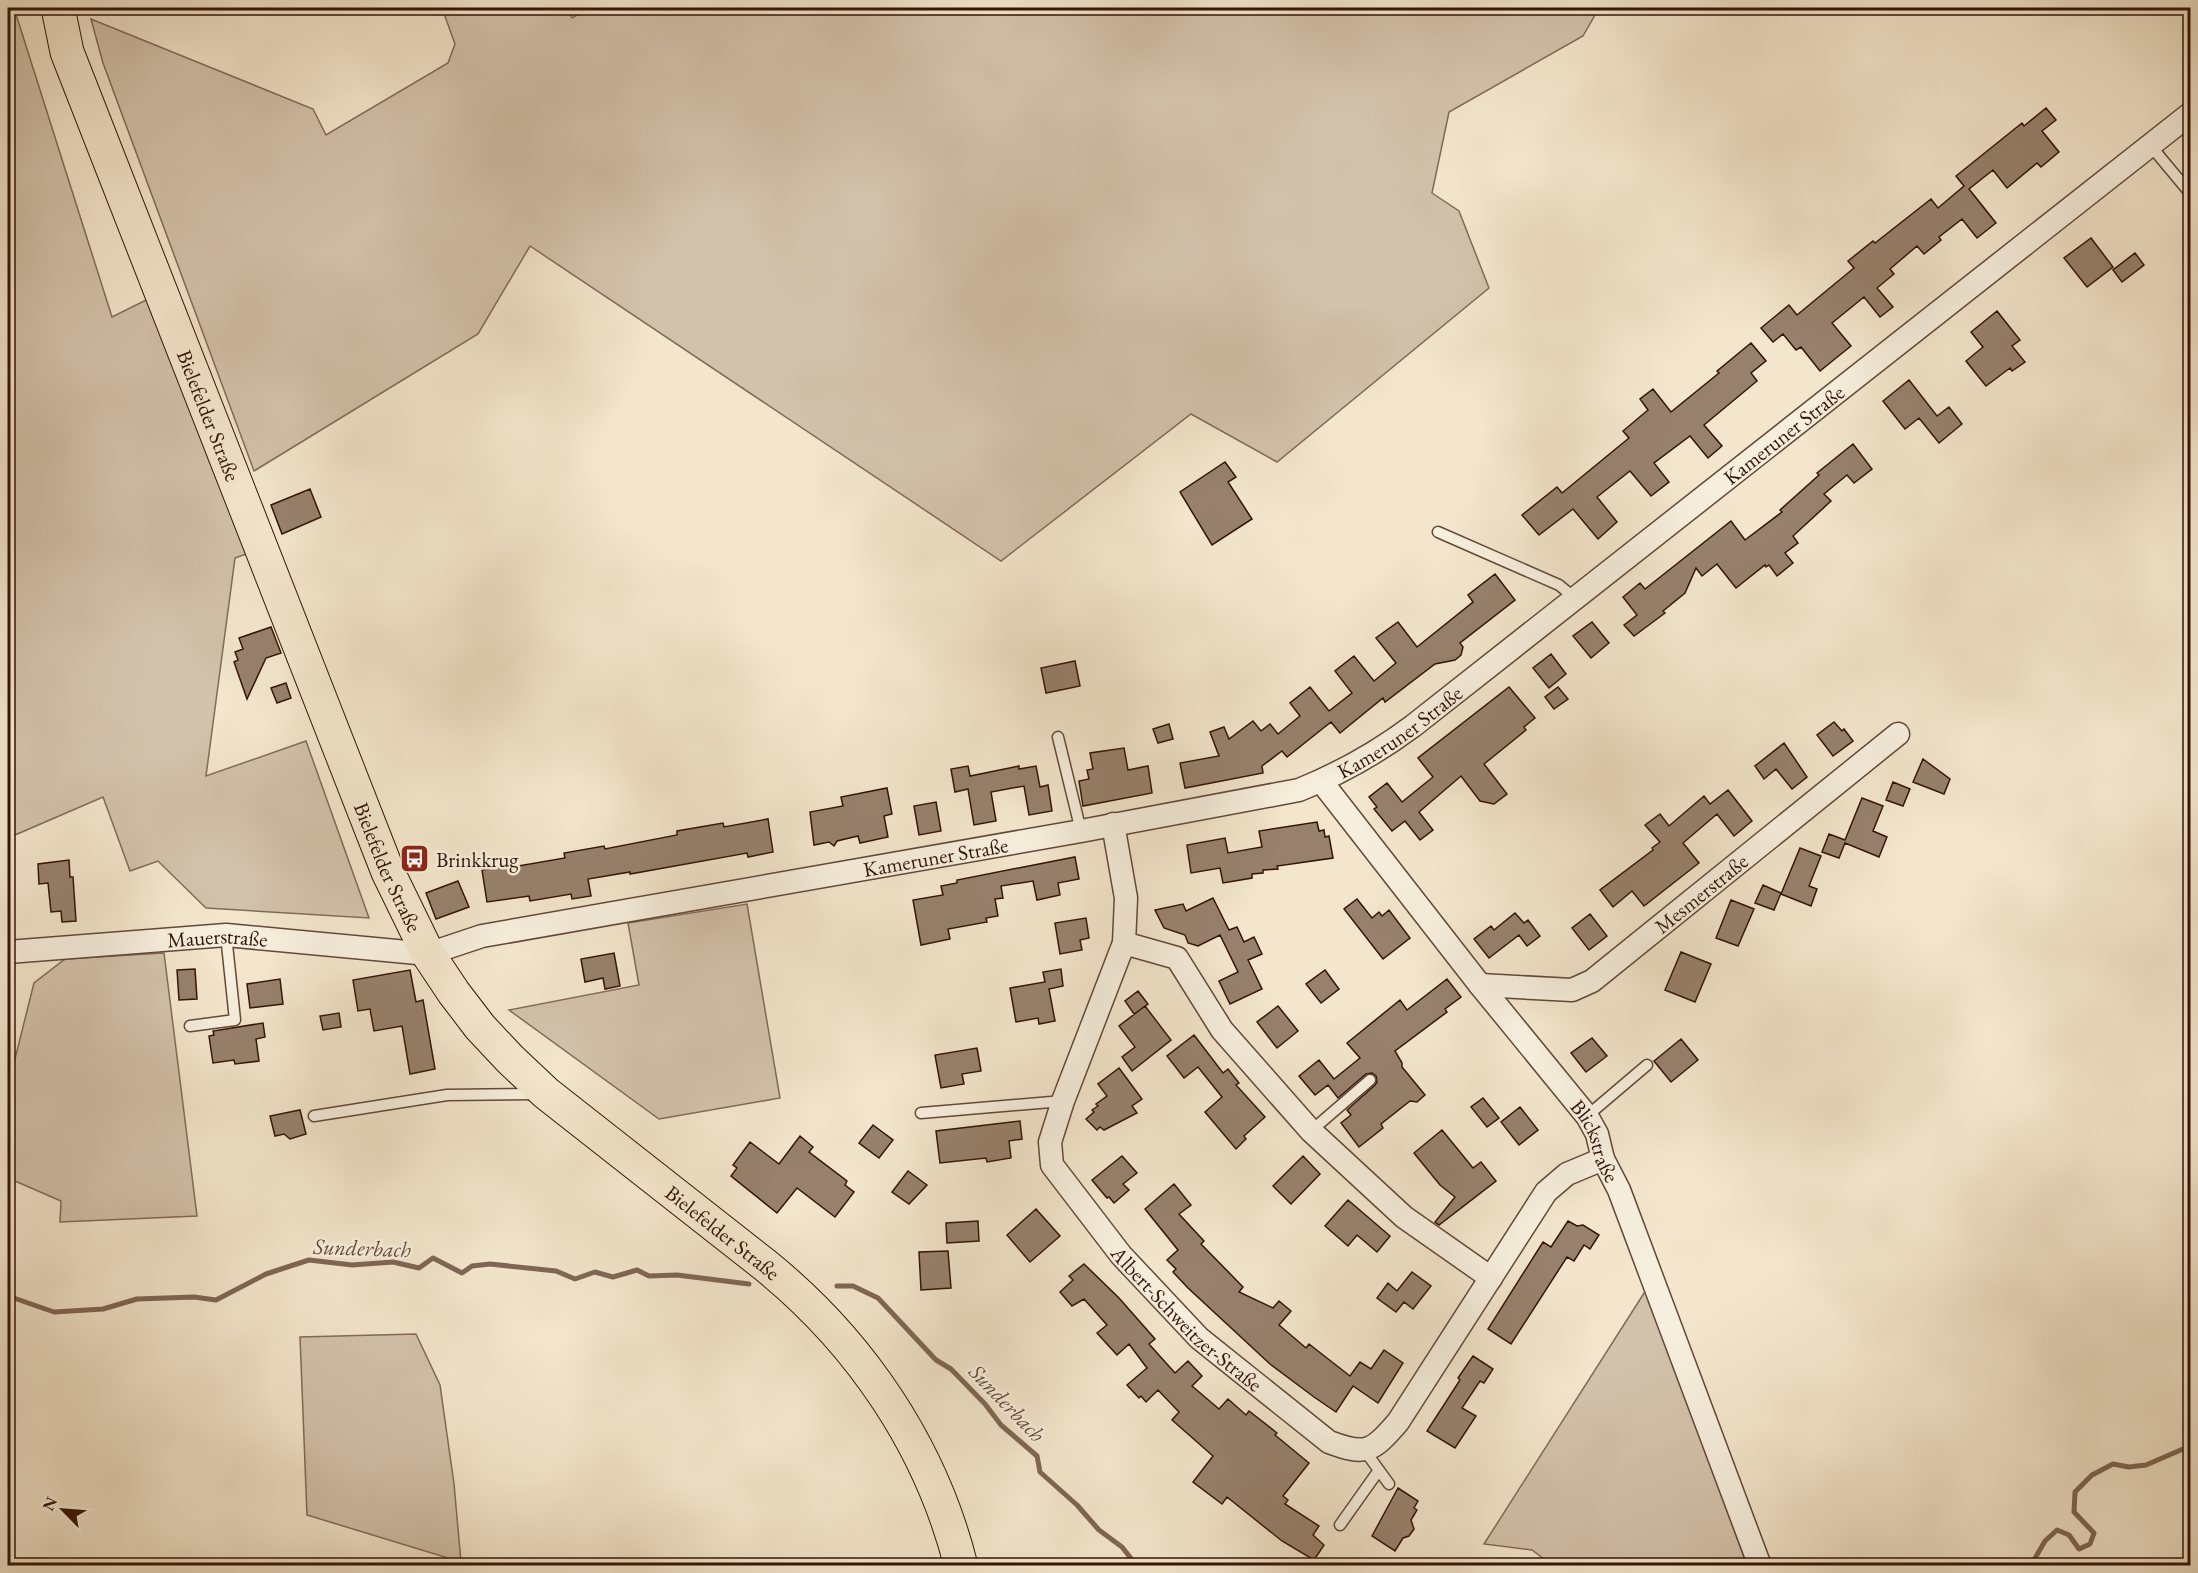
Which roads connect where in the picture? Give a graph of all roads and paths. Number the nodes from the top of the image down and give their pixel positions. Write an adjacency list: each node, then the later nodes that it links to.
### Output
1 (58, 8): 15 (main road, Bielefelder Straße)
2 (2190, 114): 3 (street, Kameruner Straße)
3 (2150, 146): 4 (lane); 6 (street, Kameruner Straße)
4 (2190, 193)
5 (1438, 532): 6 (lane)
6 (1576, 599): 9 (street, Kameruner Straße)
7 (1898, 734): 16 (street, Mesmerstraße)
8 (1058, 737): 11 (lane)
9 (1321, 782): 10 (street, Kameruner Straße); 16 (street, Blickstraße)
10 (1113, 824): 11 (street, Kameruner Straße); 13 (street, Albert-Schweitzer-Straße)
11 (1081, 831): 15 (street, Kameruner Straße)
12 (226, 935): 14 (street, Mauerstraße); 15 (street, Mauerstraße); 17 (lane)
13 (1125, 943): 21 (street, Albert-Schweitzer-Straße); 25 (street)
14 (8, 952)
15 (428, 954): 20 (main road, Bielefelder Straße)
16 (1480, 985): 24 (street, Blickstraße)
17 (190, 1026)
18 (1647, 1065): 24 (lane)
19 (1370, 1080): 25 (lane)
20 (546, 1093): 23 (lane); 32 (main road, Bielefelder Straße)
21 (1063, 1101): 22 (lane); 28 (street, Albert-Schweitzer-Straße)
22 (921, 1113)
23 (314, 1116)
24 (1587, 1116): 26 (street, Blickstraße)
25 (1311, 1131): 27 (street)
26 (1603, 1159): 27 (street); 33 (street, Blickstraße)
27 (1491, 1278): 28 (street)
28 (1365, 1451): 29 (lane)
29 (1379, 1470): 30 (lane); 31 (lane)
30 (1389, 1484)
31 (1340, 1525)
32 (961, 1566)
33 (1760, 1566)

